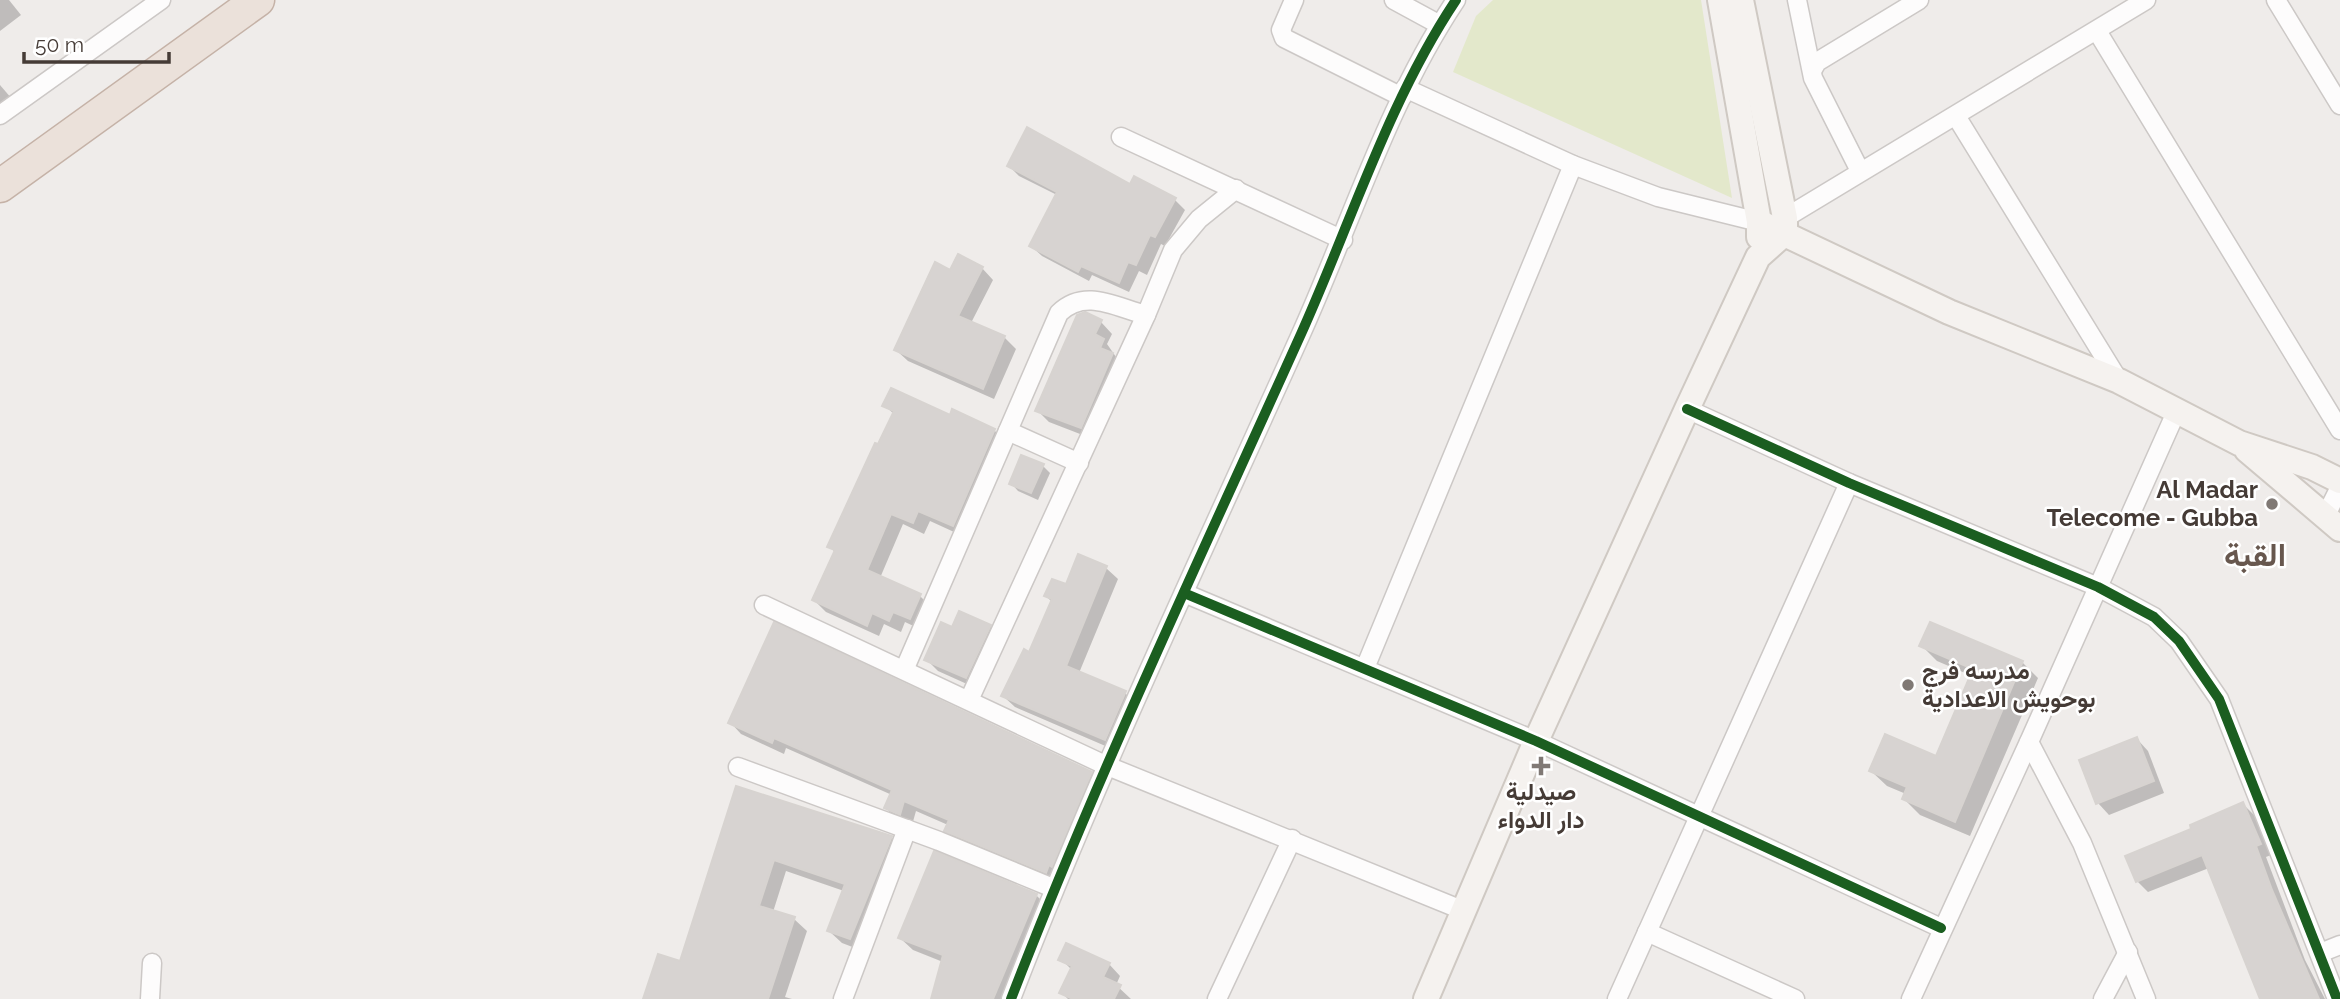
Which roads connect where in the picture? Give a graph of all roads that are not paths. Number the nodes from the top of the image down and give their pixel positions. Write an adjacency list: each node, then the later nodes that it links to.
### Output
1 (161, 0): 17 (street)
2 (258, 0): 22 (highway)
3 (1294, 0): 15 (street)
4 (1394, 0): 12 (street)
5 (1456, 0): 12 (street)
6 (1720, 0): 24 (main road)
7 (1741, 0): 25 (main road)
8 (1797, 0): 14 (street)
9 (1919, 0): 14 (street)
10 (2146, 0): 13 (street)
11 (2276, 0): 16 (street)
12 (1440, 25): 15 (street)
13 (2097, 31): 18 (street); 32 (street)
14 (1813, 69): 21 (street)
15 (1404, 92): 20 (street); 26 (street)
16 (2340, 105)
17 (0, 115)
18 (1956, 116): 21 (street); 29 (street)
19 (1121, 137): 23 (street)
20 (1573, 165): 24 (street); 44 (street)
21 (1860, 171): 25 (street)
22 (0, 186)
23 (1236, 189): 26 (street); 28 (street)
24 (1759, 222): 25 (main road); 27 (main road)
25 (1785, 225): 27 (main road); 29 (main road)
26 (1343, 240): 41 (street)
27 (1758, 257): 30 (main road)
28 (1146, 315): 33 (street); 35 (street)
29 (2119, 381): 31 (main road)
30 (1687, 409): 37 (street); 46 (main road)
31 (2177, 410): 34 (main road); 40 (street)
32 (2340, 430)
33 (1008, 431): 35 (street); 43 (street)
34 (2239, 443): 36 (main road); 39 (main road)
35 (1079, 463): 45 (street)
36 (2340, 481)
37 (1849, 483): 40 (street); 50 (street)
38 (2340, 487): 39 (street)
39 (2333, 522)
40 (2098, 587): 47 (street); 59 (street)
41 (1184, 593): 44 (street); 48 (street)
42 (764, 605): 43 (street)
43 (905, 668): 45 (street)
44 (1365, 668): 46 (street)
45 (969, 700): 48 (street)
46 (1536, 741): 50 (street); 54 (main road)
47 (2029, 742): 55 (street); 58 (street)
48 (1105, 765): 52 (street); 53 (street)
49 (737, 767): 51 (street)
50 (1699, 816): 55 (street); 56 (street)
51 (906, 830): 53 (street); 62 (street)
52 (1292, 839): 54 (street); 64 (street)
53 (1054, 888): 63 (street)
54 (1462, 910): 65 (main road)
55 (1941, 928): 68 (street)
56 (1647, 932): 66 (street); 67 (street)
57 (2340, 944): 59 (street)
58 (2128, 952): 69 (street); 70 (street)
59 (2320, 953): 71 (street)
60 (152, 963): 61 (street)
61 (149, 999)
62 (842, 999)
63 (1011, 999)
64 (1217, 999)
65 (1426, 999)
66 (1617, 999)
67 (1795, 999)
68 (1910, 999)
69 (2104, 999)
70 (2146, 999)
71 (2337, 999)

